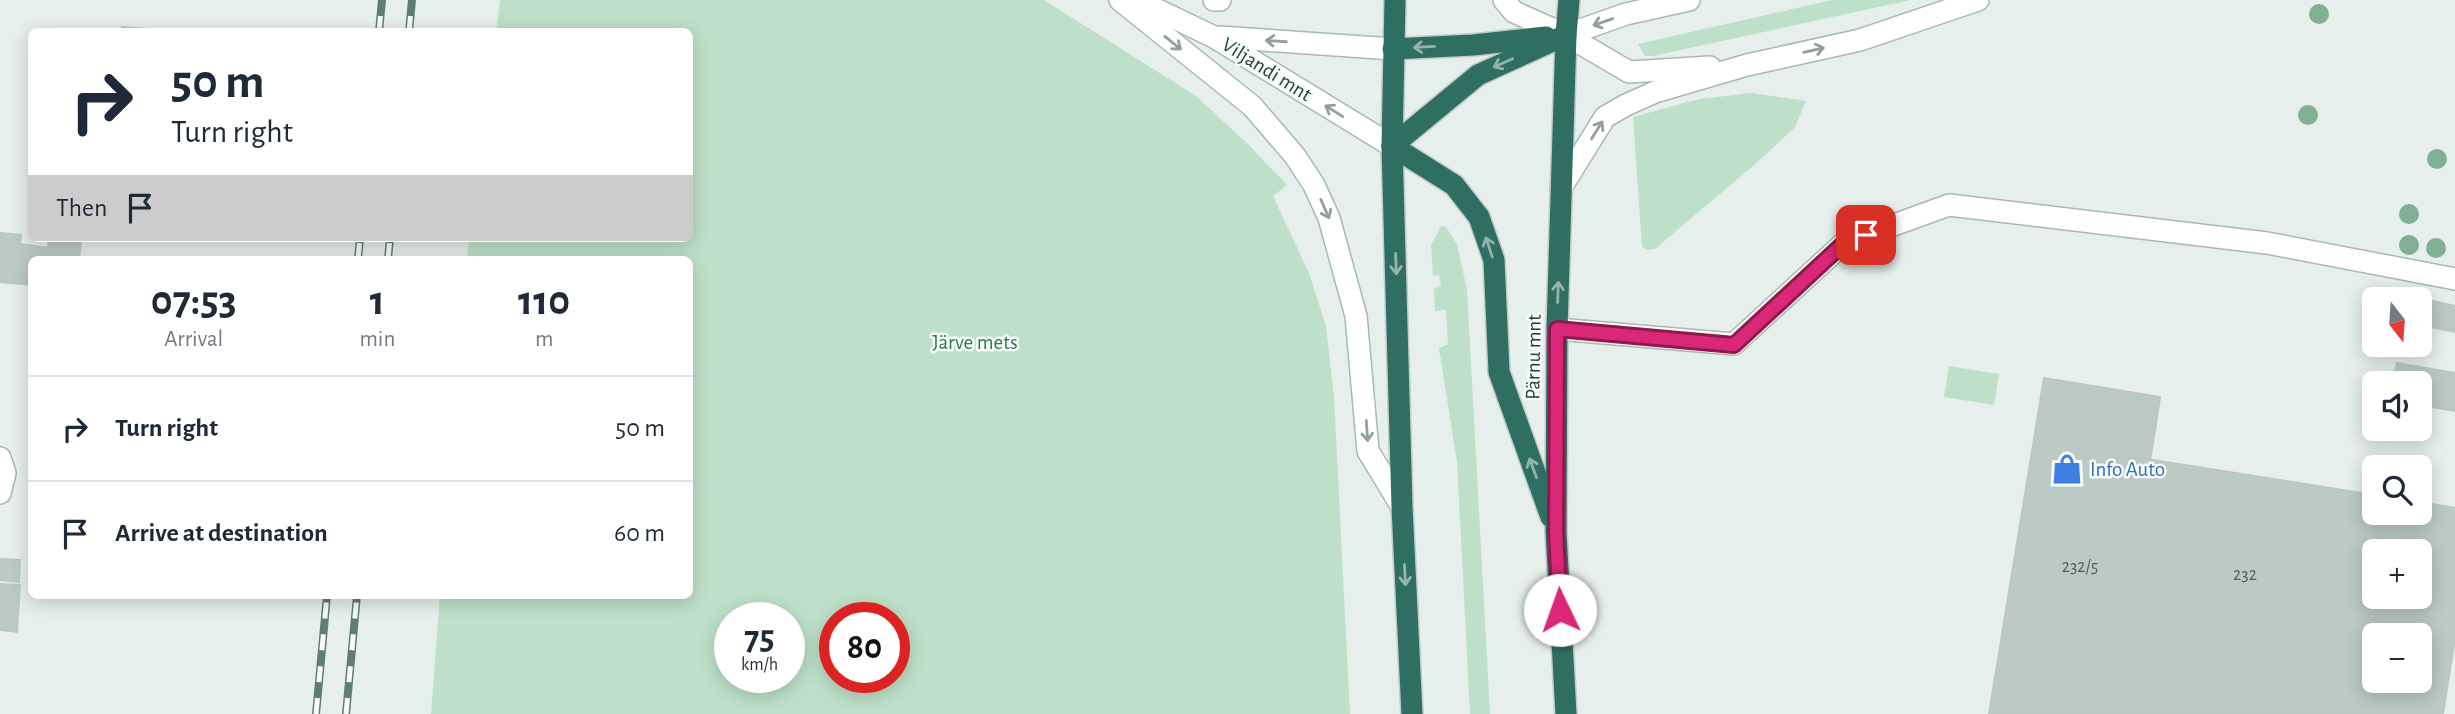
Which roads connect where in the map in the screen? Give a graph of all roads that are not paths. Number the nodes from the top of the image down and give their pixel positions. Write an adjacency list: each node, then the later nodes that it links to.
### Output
1 (1120, 0): 20 (main road, one-way to 20)
2 (1137, 0): 11 (main road, Viljandi mnt)
3 (1214, 0): 4 (main road)
4 (1220, 0)
5 (1395, 0): 12 (highway)
6 (1504, 0): 10 (main road)
7 (1569, 0): 10 (highway, Pärnu mnt)
8 (1689, 0): 10 (main road, one-way to 10)
9 (1977, 0): 13 (main road, one-way to 9)
10 (1566, 36): 12 (highway, one-way to 12); 13 (main road); 14 (highway, one-way to 14); 15 (highway, Pärnu mnt)
11 (1214, 37): 12 (main road, one-way to 11); 14 (main road, Viljandi mnt, one-way to 11)
12 (1393, 49): 14 (highway)
13 (1747, 65): 15 (main road, one-way to 13)
14 (1392, 146): 20 (highway, one-way to 20); 21 (highway, one-way to 14)
15 (1561, 188): 17 (highway, Pärnu mnt, one-way to 15)
16 (2455, 279): 17 (main road)
17 (1557, 329): 21 (highway, Pärnu mnt)
18 (0, 458): 19 (main road)
19 (0, 493)
20 (1402, 507): 22 (highway, one-way to 22)
21 (1556, 532): 23 (highway, Pärnu mnt)
22 (1412, 714)
23 (1566, 714)

